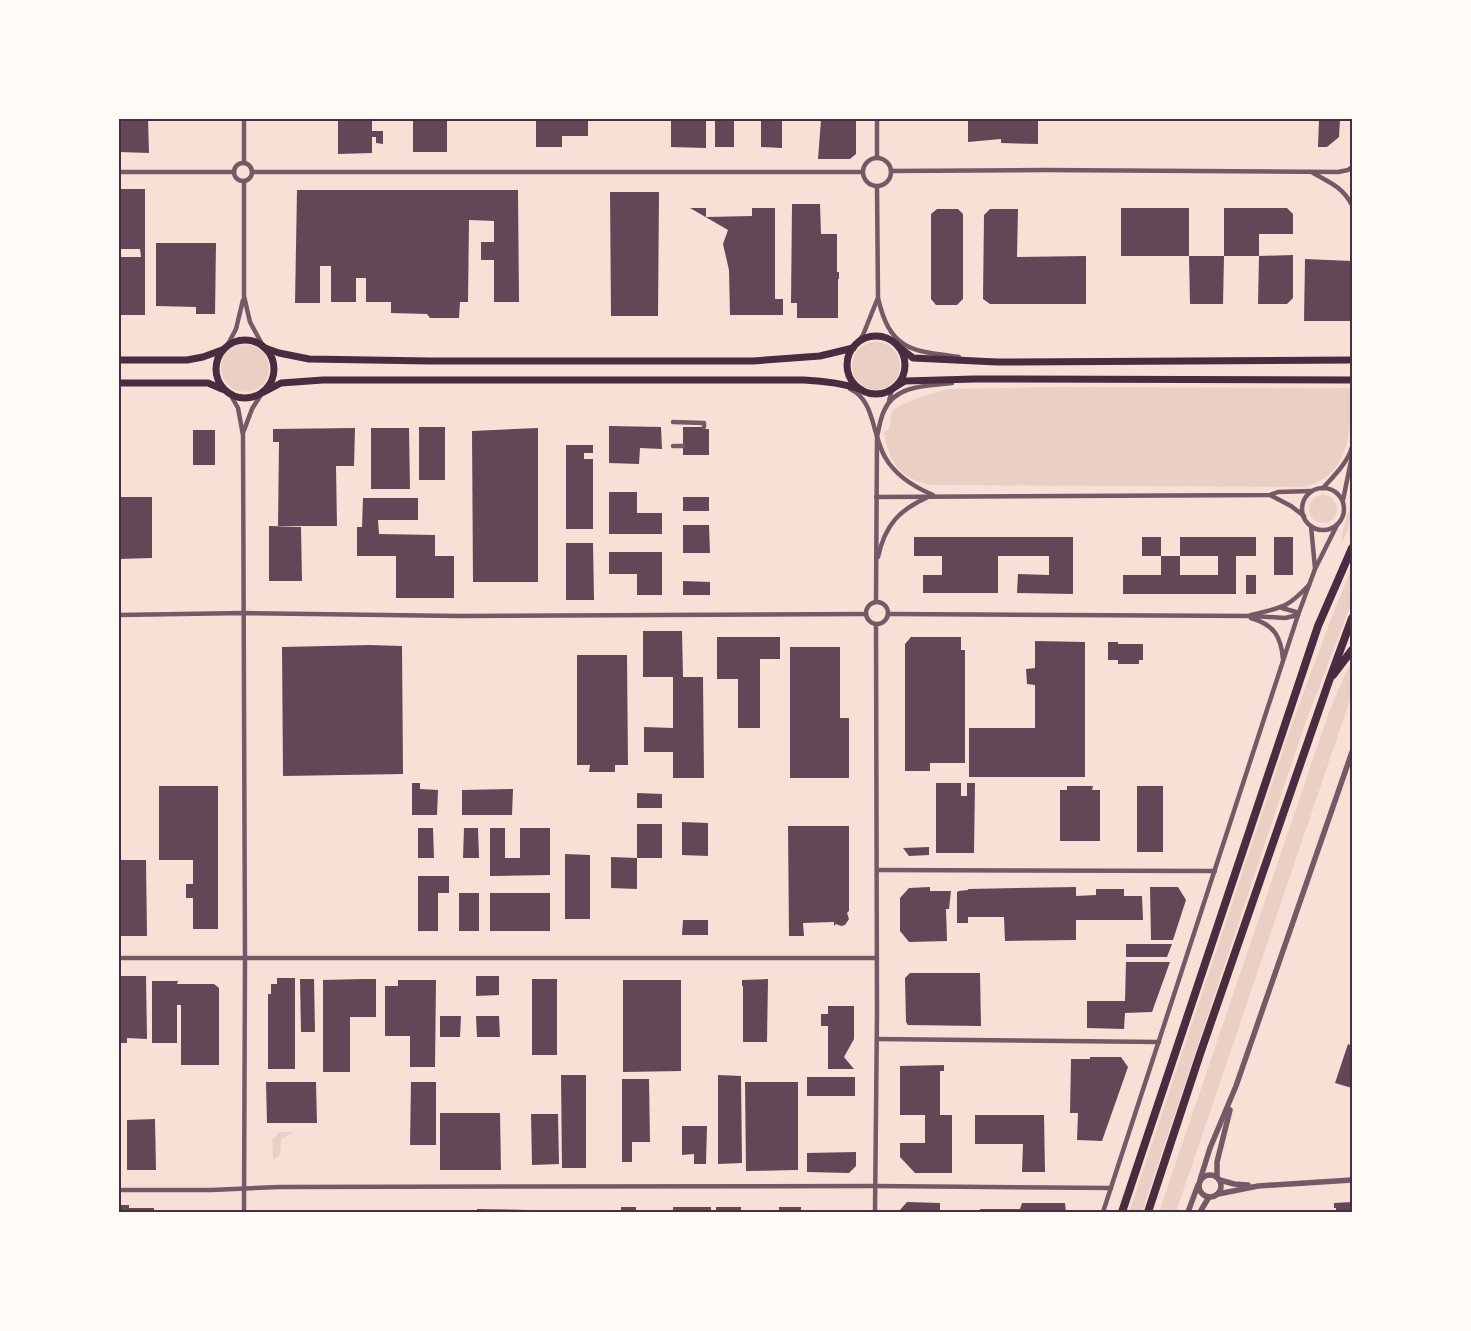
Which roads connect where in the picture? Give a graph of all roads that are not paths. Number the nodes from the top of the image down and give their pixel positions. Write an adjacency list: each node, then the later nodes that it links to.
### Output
1 (244, 119): 4 (street)
2 (877, 119): 3 (street)
3 (877, 158): 6 (street); 10 (street)
4 (244, 162): 8 (street); 9 (street)
5 (1352, 167): 11 (street)
6 (891, 171): 11 (street); 13 (street)
7 (119, 172): 8 (street)
8 (234, 172): 12 (street)
9 (253, 172): 10 (street); 12 (street)
10 (862, 172): 13 (street)
11 (1312, 172): 14 (street)
12 (244, 181): 15 (street)
13 (877, 186): 16 (street)
14 (1352, 205)
15 (244, 296): 20 (street); 22 (street)
16 (878, 298): 17 (street); 19 (street)
17 (890, 332): 18 (street); 25 (street)
18 (892, 341): 19 (main road); 21 (main road)
19 (855, 346): 20 (main road); 31 (main road)
20 (264, 347): 22 (main road); 33 (main road)
21 (899, 347): 25 (main road); 30 (main road)
22 (225, 348): 23 (main road); 32 (main road)
23 (119, 360)
24 (1352, 360): 25 (main road)
25 (997, 362)
26 (974, 379): 27 (main road); 30 (main road); 35 (street)
27 (1352, 380)
28 (119, 383): 32 (main road)
29 (839, 384): 31 (main road); 33 (main road); 34 (street)
30 (894, 389): 31 (main road); 35 (street)
31 (861, 390): 34 (street)
32 (227, 392): 33 (main road); 38 (street)
33 (263, 392): 38 (street)
34 (865, 402): 39 (street)
35 (888, 402): 39 (street)
36 (673, 422): 37 (street)
37 (704, 427)
38 (243, 435): 60 (street)
39 (877, 437): 47 (street); 48 (street)
40 (673, 446): 41 (street)
41 (682, 446)
42 (1352, 446): 43 (street)
43 (1351, 453): 44 (street); 49 (street)
44 (1323, 488): 45 (street); 49 (street)
45 (1312, 491): 46 (street); 50 (street)
46 (1270, 495): 48 (street); 50 (street)
47 (876, 496): 48 (street); 55 (street)
48 (934, 496): 55 (street)
49 (1343, 500): 51 (street)
50 (1304, 516): 52 (street)
51 (1337, 525): 52 (street); 56 (street)
52 (1311, 526): 56 (street)
53 (1352, 539): 68 (highway)
54 (1352, 548): 68 (highway)
55 (876, 568): 58 (street)
56 (1315, 569): 57 (street)
57 (1312, 582): 59 (street); 64 (street)
58 (876, 602): 61 (street); 62 (street)
59 (1281, 608): 64 (street); 65 (street)
60 (242, 613): 61 (street); 63 (street); 76 (street)
61 (865, 614): 67 (street)
62 (888, 614): 65 (street); 67 (street)
63 (119, 615)
64 (1298, 615): 65 (street); 70 (street)
65 (1245, 616): 70 (street)
66 (1352, 618): 71 (highway)
67 (876, 625): 73 (street)
68 (1318, 626): 94 (highway)
69 (1352, 650): 71 (highway)
70 (1283, 663): 74 (street)
71 (1329, 681): 95 (highway)
72 (1352, 752): 80 (street)
73 (877, 870): 74 (street); 77 (street)
74 (1215, 871): 79 (street)
75 (119, 958): 76 (street)
76 (246, 958): 77 (street); 86 (street)
77 (877, 958): 78 (street)
78 (877, 1039): 79 (street); 84 (street)
79 (1159, 1042): 87 (street)
80 (1233, 1095): 81 (street); 83 (street)
81 (1218, 1178): 83 (street); 85 (street); 89 (street)
82 (1352, 1180): 85 (street)
83 (1200, 1182): 90 (street); 96 (street)
84 (875, 1186): 86 (street); 87 (street); 92 (street)
85 (1258, 1186): 89 (street)
86 (244, 1188): 88 (street); 91 (street)
87 (1111, 1188): 93 (street)
88 (119, 1190)
89 (1218, 1194): 90 (street)
90 (1209, 1197): 97 (street)
91 (244, 1212)
92 (875, 1212)
93 (1103, 1212)
94 (1122, 1212)
95 (1148, 1212)
96 (1188, 1212)
97 (1200, 1212)

